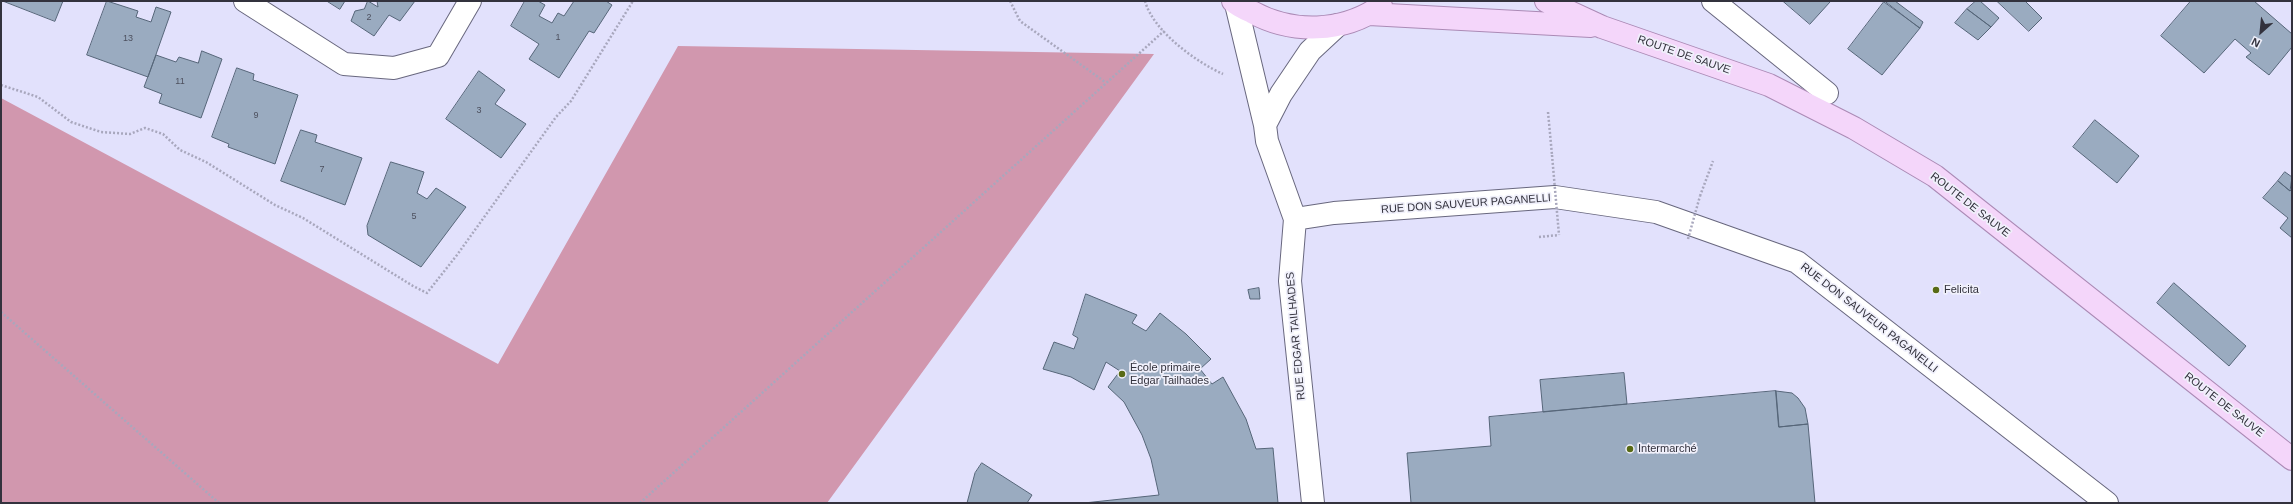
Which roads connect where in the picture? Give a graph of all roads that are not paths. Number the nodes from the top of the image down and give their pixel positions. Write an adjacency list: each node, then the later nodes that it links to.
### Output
1 (244, 1): 2 (street)
2 (470, 1)
3 (1388, 1): 7 (main road)
4 (1546, 1): 9 (main road, ROUTE DE SAUVE)
5 (1713, 1): 10 (street)
6 (1235, 2): 8 (main road); 11 (street, RUE EDGAR TAILHADES)
7 (1369, 14): 8 (main road); 9 (main road, ROUTE DE SAUVE)
8 (1338, 25): 11 (street)
9 (1602, 27): 13 (main road, ROUTE DE SAUVE)
10 (1827, 93)
11 (1265, 125): 12 (street, RUE EDGAR TAILHADES)
12 (1295, 219): 14 (street, RUE EDGAR TAILHADES); 15 (street, RUE DON SAUVEUR PAGANELLI)
13 (2292, 459)
14 (1313, 503)
15 (2107, 503)

